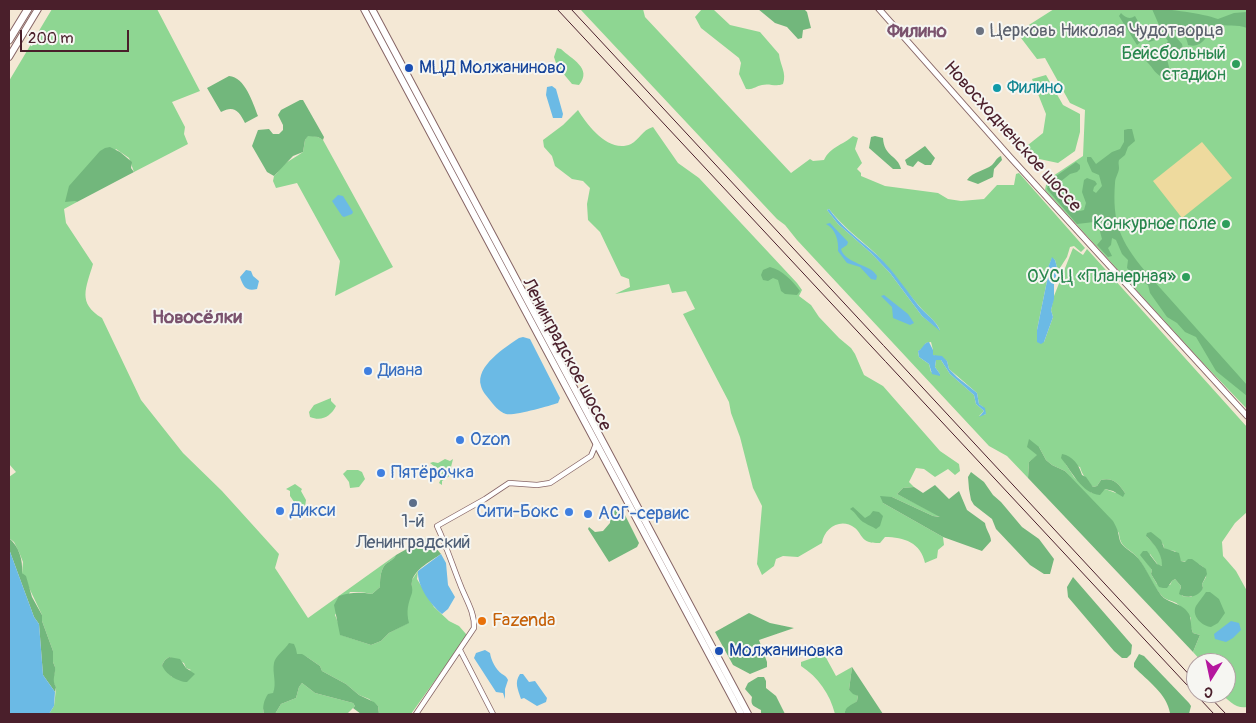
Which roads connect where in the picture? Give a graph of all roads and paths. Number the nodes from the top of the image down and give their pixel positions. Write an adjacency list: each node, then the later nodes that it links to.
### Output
1 (28, 9): 6 (highway)
2 (38, 9): 7 (highway)
3 (364, 9): 9 (highway, Ленинградское шоссе)
4 (372, 9): 16 (highway, Ленинградское шоссе)
5 (879, 9): 8 (main road, Новосходненское шоссе)
6 (9, 40)
7 (9, 57)
8 (1247, 416)
9 (596, 442): 10 (street); 11 (highway, Ленинградское шоссе)
10 (591, 456): 11 (street); 12 (street)
11 (605, 459): 15 (highway, Ленинградское шоссе)
12 (460, 650): 13 (street); 14 (street)
13 (416, 714)
14 (493, 714)
15 (742, 714)
16 (748, 714)

